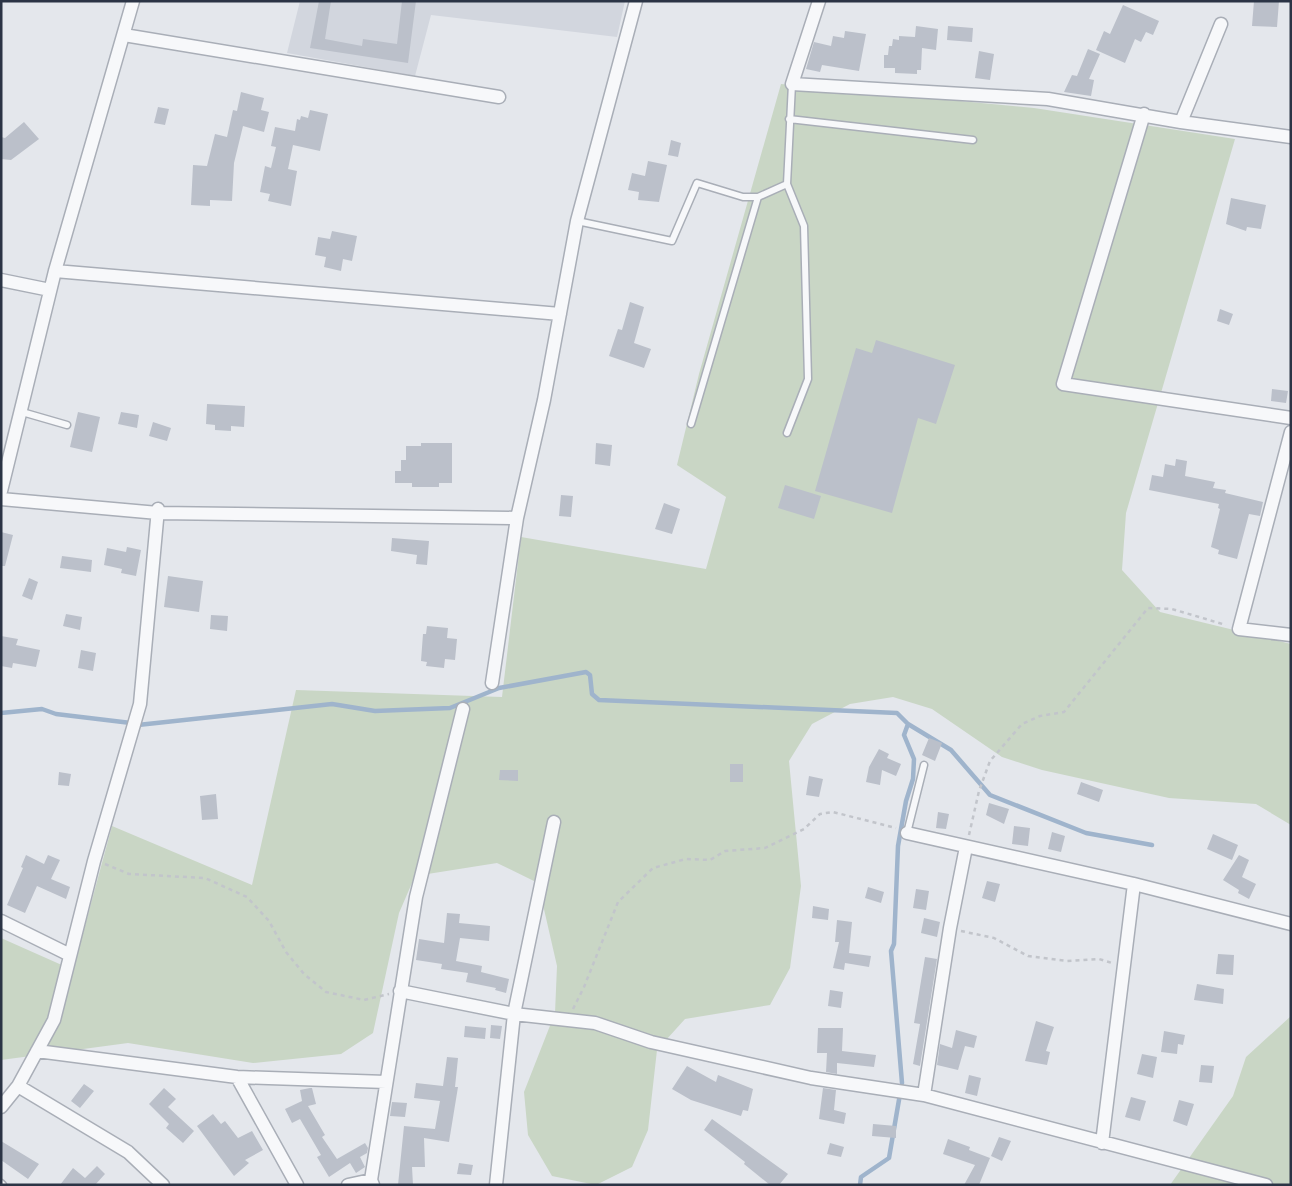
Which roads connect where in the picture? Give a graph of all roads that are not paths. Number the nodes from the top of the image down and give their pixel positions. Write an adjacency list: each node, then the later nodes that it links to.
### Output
1 (133, 1): 5 (street)
2 (636, 1): 15 (street)
3 (819, 1): 6 (street)
4 (1221, 24): 10 (street)
5 (124, 35): 7 (street); 16 (street)
6 (792, 84): 8 (street); 9 (lane)
7 (499, 97)
8 (1144, 114): 10 (street); 21 (street)
9 (790, 119): 12 (lane); 13 (lane)
10 (1181, 122): 11 (street)
11 (1291, 137)
12 (972, 140)
13 (787, 184): 14 (lane); 25 (lane)
14 (758, 197): 15 (lane); 22 (lane)
15 (578, 221): 19 (street)
16 (55, 270): 18 (street); 19 (street)
17 (1, 280): 18 (street)
18 (50, 290): 20 (street)
19 (560, 314): 29 (street)
20 (22, 412): 23 (lane); 26 (street)
21 (1291, 418)
22 (691, 424)
23 (67, 425)
24 (1291, 432): 30 (street)
25 (787, 433)
26 (1, 491)
27 (1, 499): 28 (street)
28 (158, 511): 29 (street); 40 (street)
29 (517, 518): 31 (street)
30 (1291, 635)
31 (492, 683)
32 (463, 710): 41 (street)
33 (924, 765): 35 (lane)
34 (554, 822): 42 (street)
35 (903, 831): 36 (street)
36 (966, 846): 37 (street); 47 (street)
37 (1134, 884): 39 (street); 49 (street)
38 (1, 921): 40 (street)
39 (1291, 924)
40 (70, 955): 43 (street)
41 (400, 991): 42 (street); 45 (street)
42 (514, 1014): 47 (street); 54 (street)
43 (37, 1051): 44 (street); 46 (street)
44 (237, 1077): 45 (street); 52 (street)
45 (386, 1082): 50 (street)
46 (18, 1086): 48 (street); 51 (street)
47 (924, 1095): 49 (street)
48 (1, 1107)
49 (1102, 1143): 55 (street)
50 (372, 1182): 53 (street)
51 (163, 1184)
52 (297, 1185)
53 (348, 1185)
54 (496, 1185)
55 (1266, 1185)

